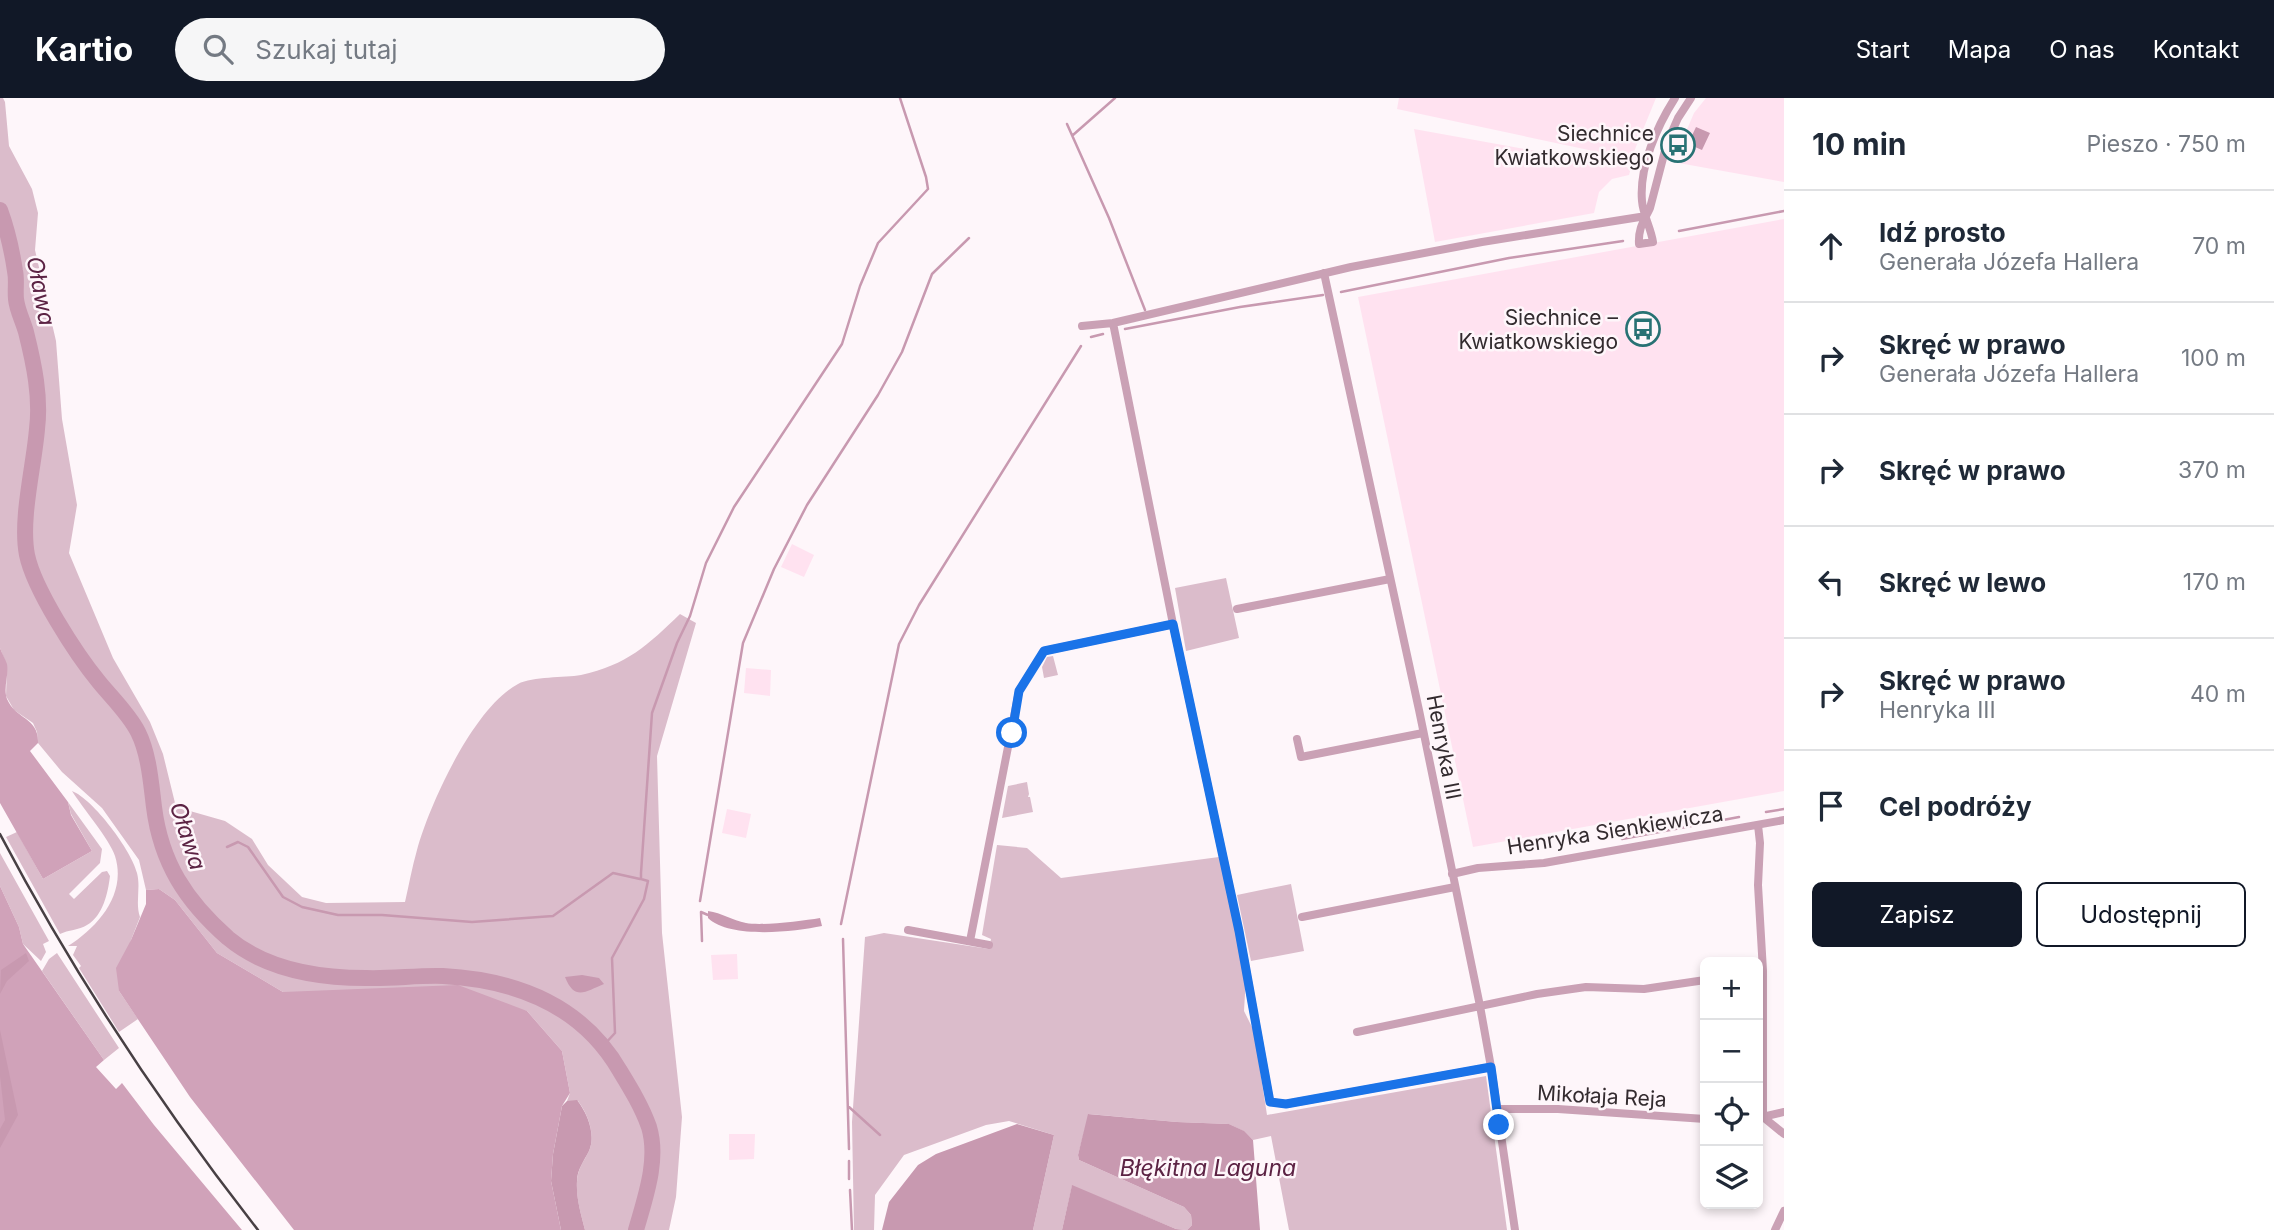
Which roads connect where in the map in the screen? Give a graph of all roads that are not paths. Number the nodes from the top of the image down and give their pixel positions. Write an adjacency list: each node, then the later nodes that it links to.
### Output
1 (1675, 98): 3 (street)
2 (1691, 98): 3 (street)
3 (1646, 216): 4 (street)
4 (1324, 273): 5 (street); 7 (street, Henryka III)
5 (1113, 323): 6 (street); 9 (street)
6 (1082, 326)
7 (1390, 579): 8 (street); 10 (street, Henryka III)
8 (1237, 609)
9 (1173, 624): 18 (street); 25 (street)
10 (1423, 733): 11 (street); 14 (street, Henryka III)
11 (1297, 739)
12 (1784, 820): 13 (street, Henryka Sienkiewicza)
13 (1758, 825): 14 (street, Henryka Sienkiewicza); 20 (street)
14 (1452, 874): 15 (street, Henryka III)
15 (1455, 887): 16 (street); 22 (street, Henryka III)
16 (1302, 917)
17 (908, 930): 18 (street)
18 (970, 941): 19 (street)
19 (989, 945)
20 (1760, 957)
21 (1700, 981): 22 (street)
22 (1480, 1006): 24 (street); 25 (street, Henryka III)
23 (1761, 1020): 26 (street)
24 (1357, 1031)
25 (1491, 1067): 27 (street, Henryka III)
26 (1761, 1083)
27 (1497, 1109): 30 (street, Mikołaja Reja); 34 (street, Henryka III)
28 (1784, 1112): 29 (street)
29 (1763, 1117)
30 (1700, 1118)
31 (1763, 1119): 32 (street)
32 (1784, 1135)
33 (1784, 1211): 35 (street)
34 (1515, 1230)
35 (1775, 1230)

